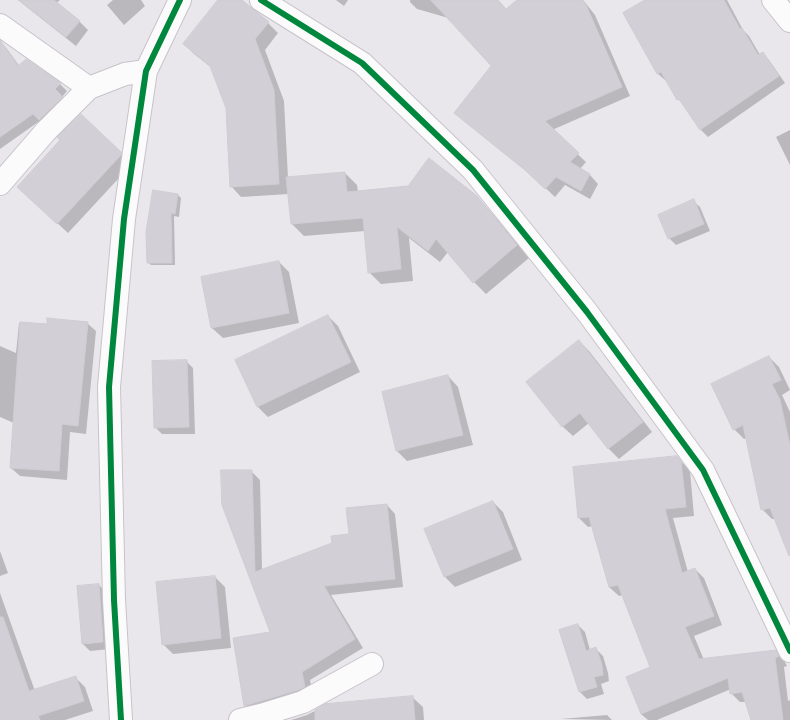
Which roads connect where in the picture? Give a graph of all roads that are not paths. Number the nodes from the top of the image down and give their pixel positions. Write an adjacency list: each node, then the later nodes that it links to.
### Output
1 (180, 0): 6 (street)
2 (261, 0): 9 (street)
3 (773, 0): 4 (street)
4 (790, 21)
5 (0, 25): 7 (street)
6 (146, 71): 7 (street); 11 (street)
7 (89, 88): 8 (street)
8 (0, 184)
9 (790, 651)
10 (372, 664): 12 (street)
11 (121, 720)
12 (240, 720)

